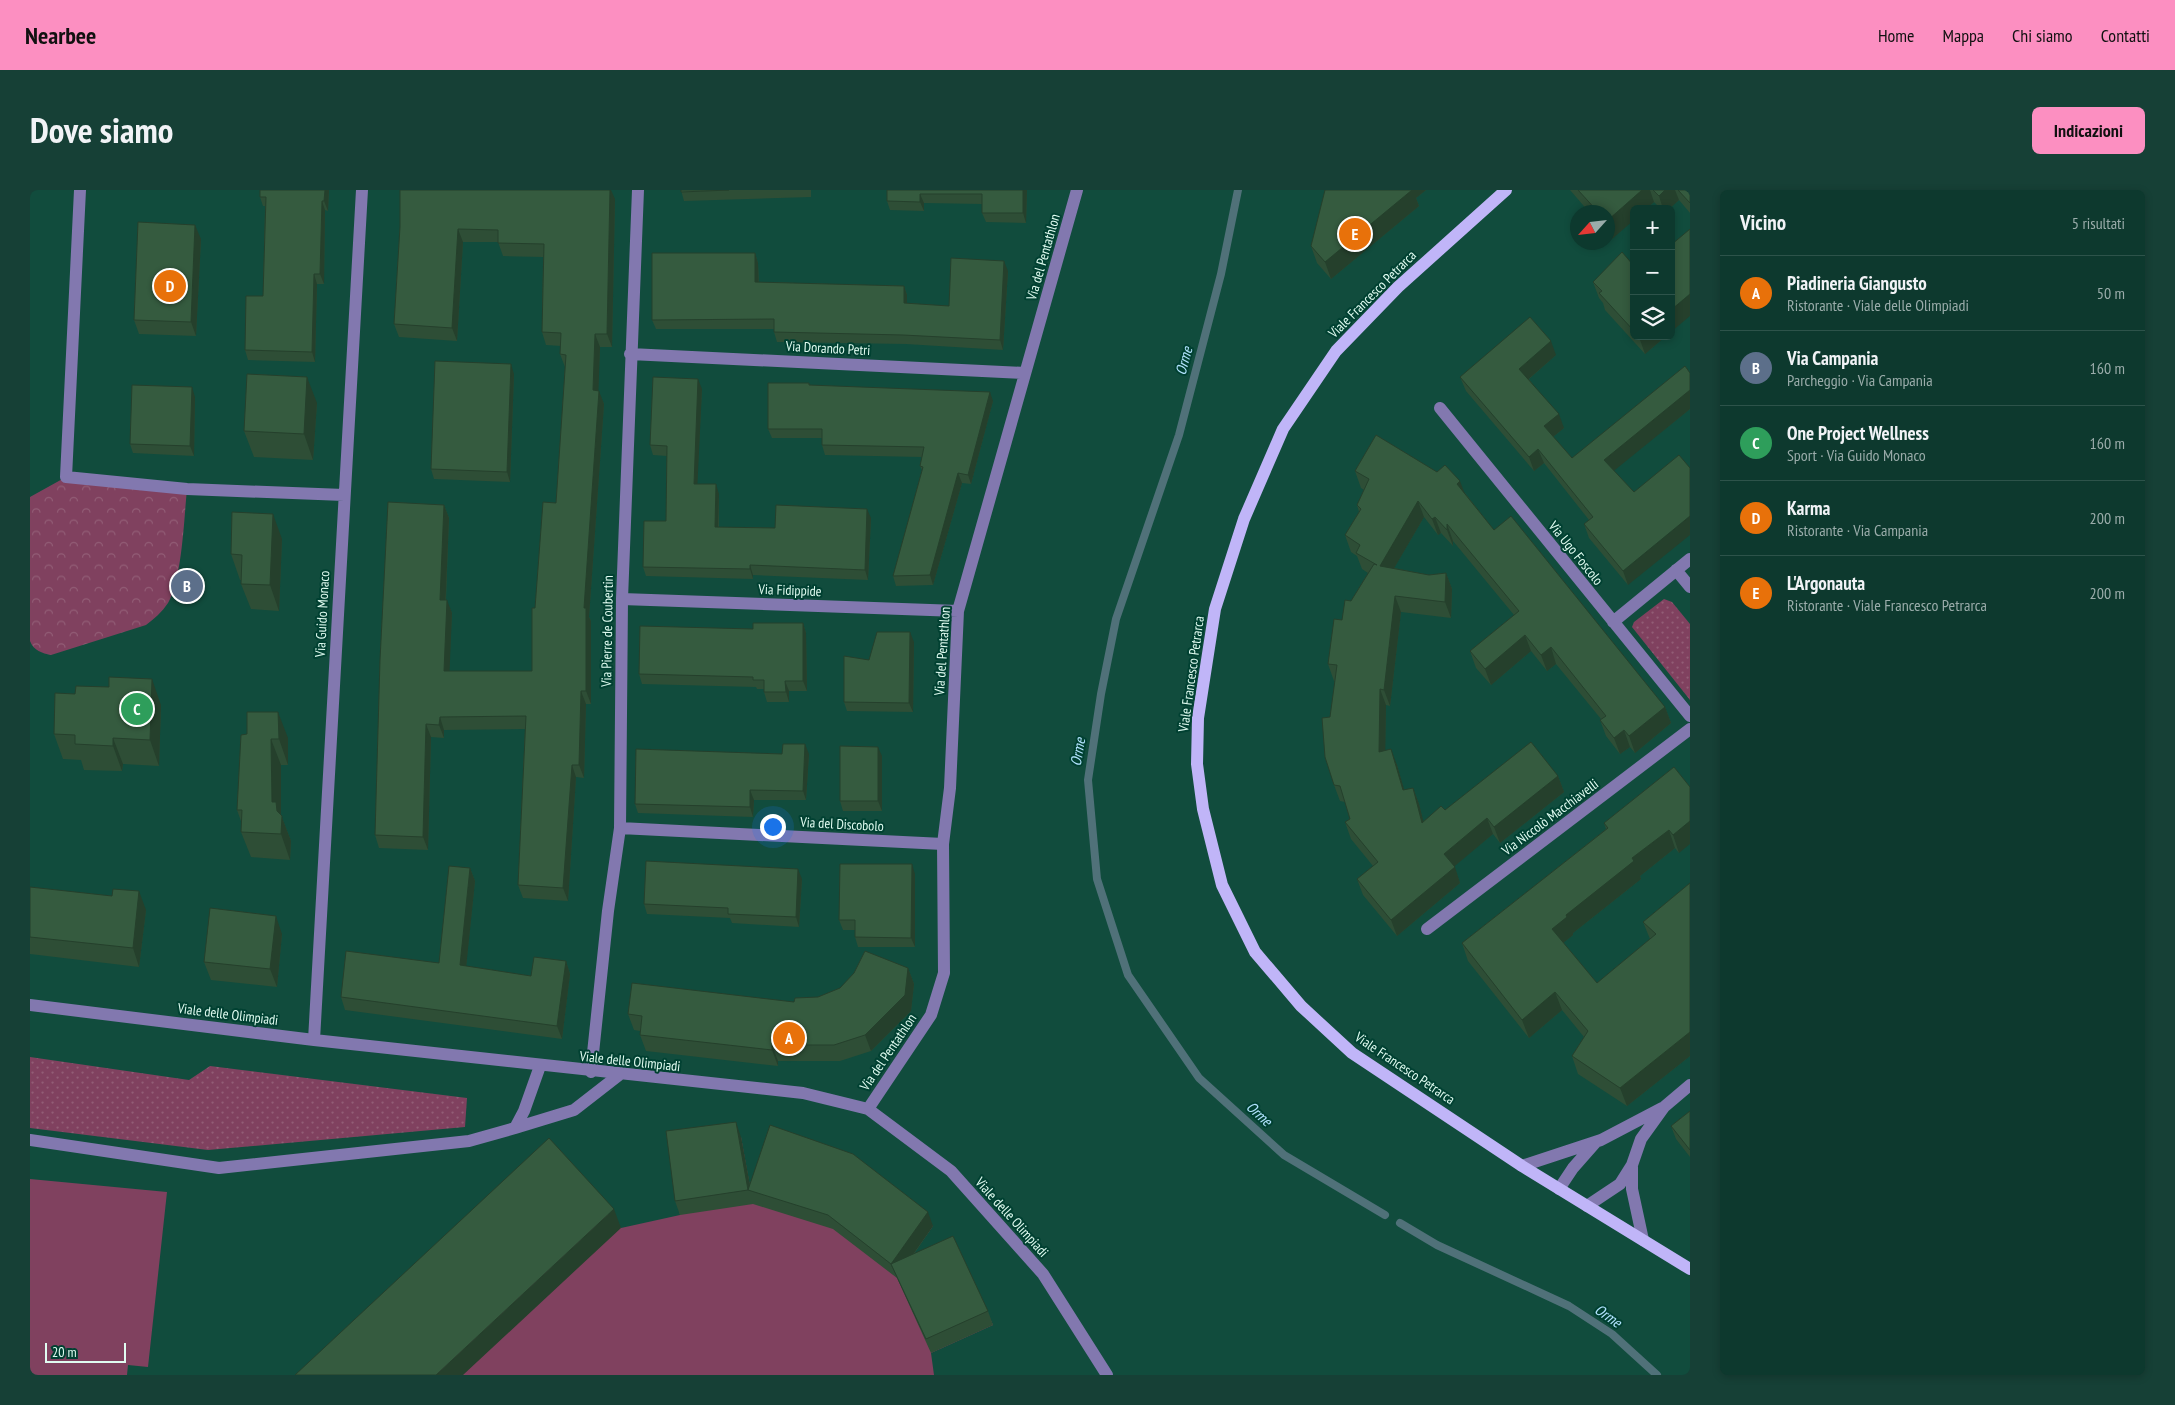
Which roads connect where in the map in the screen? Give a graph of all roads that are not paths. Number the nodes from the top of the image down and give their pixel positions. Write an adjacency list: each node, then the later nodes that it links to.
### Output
1 (80, 190): 9 (street)
2 (362, 190): 9 (street, Via Guido Monaco)
3 (638, 190): 6 (street, Via Pierre de Coubertin)
4 (1078, 190): 7 (street, Via del Pentathlon)
5 (1506, 190): 33 (main road, Viale Francesco Petrarca)
6 (630, 354): 7 (street, Via Dorando Petri); 13 (street, Via Pierre de Coubertin)
7 (1025, 372): 14 (street, Via del Pentathlon)
8 (1440, 408): 15 (street, Via Ugo Foscolo)
9 (344, 495): 22 (street, Via Guido Monaco)
10 (1690, 559): 11 (street)
11 (1676, 570): 12 (street); 15 (street)
12 (1690, 587)
13 (622, 599): 14 (street, Via Fidippide); 18 (street, Via Pierre de Coubertin)
14 (958, 611): 19 (street, Via del Pentathlon)
15 (1613, 622): 16 (street, Via Ugo Foscolo)
16 (1690, 716)
17 (1690, 729): 20 (street, Via Niccolò Macchiavelli)
18 (620, 828): 19 (street, Via del Discobolo); 24 (street, Via Pierre de Coubertin)
19 (943, 844): 28 (street, Via del Pentathlon)
20 (1427, 929)
21 (30, 1004): 22 (street, Viale delle Olimpiadi)
22 (314, 1040): 23 (street, Viale delle Olimpiadi)
23 (540, 1066): 24 (street, Viale delle Olimpiadi); 29 (street)
24 (591, 1072): 25 (street, Viale delle Olimpiadi)
25 (619, 1074): 28 (street, Viale delle Olimpiadi); 29 (street)
26 (1690, 1084): 27 (street)
27 (1664, 1107): 31 (street); 32 (street)
28 (868, 1109): 38 (street, Viale delle Olimpiadi)
29 (515, 1128): 30 (street)
30 (30, 1140)
31 (1597, 1141): 33 (street); 34 (street)
32 (1632, 1165): 35 (street); 36 (street)
33 (1522, 1166): 34 (main road, Viale Francesco Petrarca)
34 (1559, 1189): 35 (main road, Viale Francesco Petrarca)
35 (1587, 1206): 36 (main road, Viale Francesco Petrarca)
36 (1643, 1240): 37 (main road, Viale Francesco Petrarca)
37 (1690, 1269)
38 (1107, 1375)

